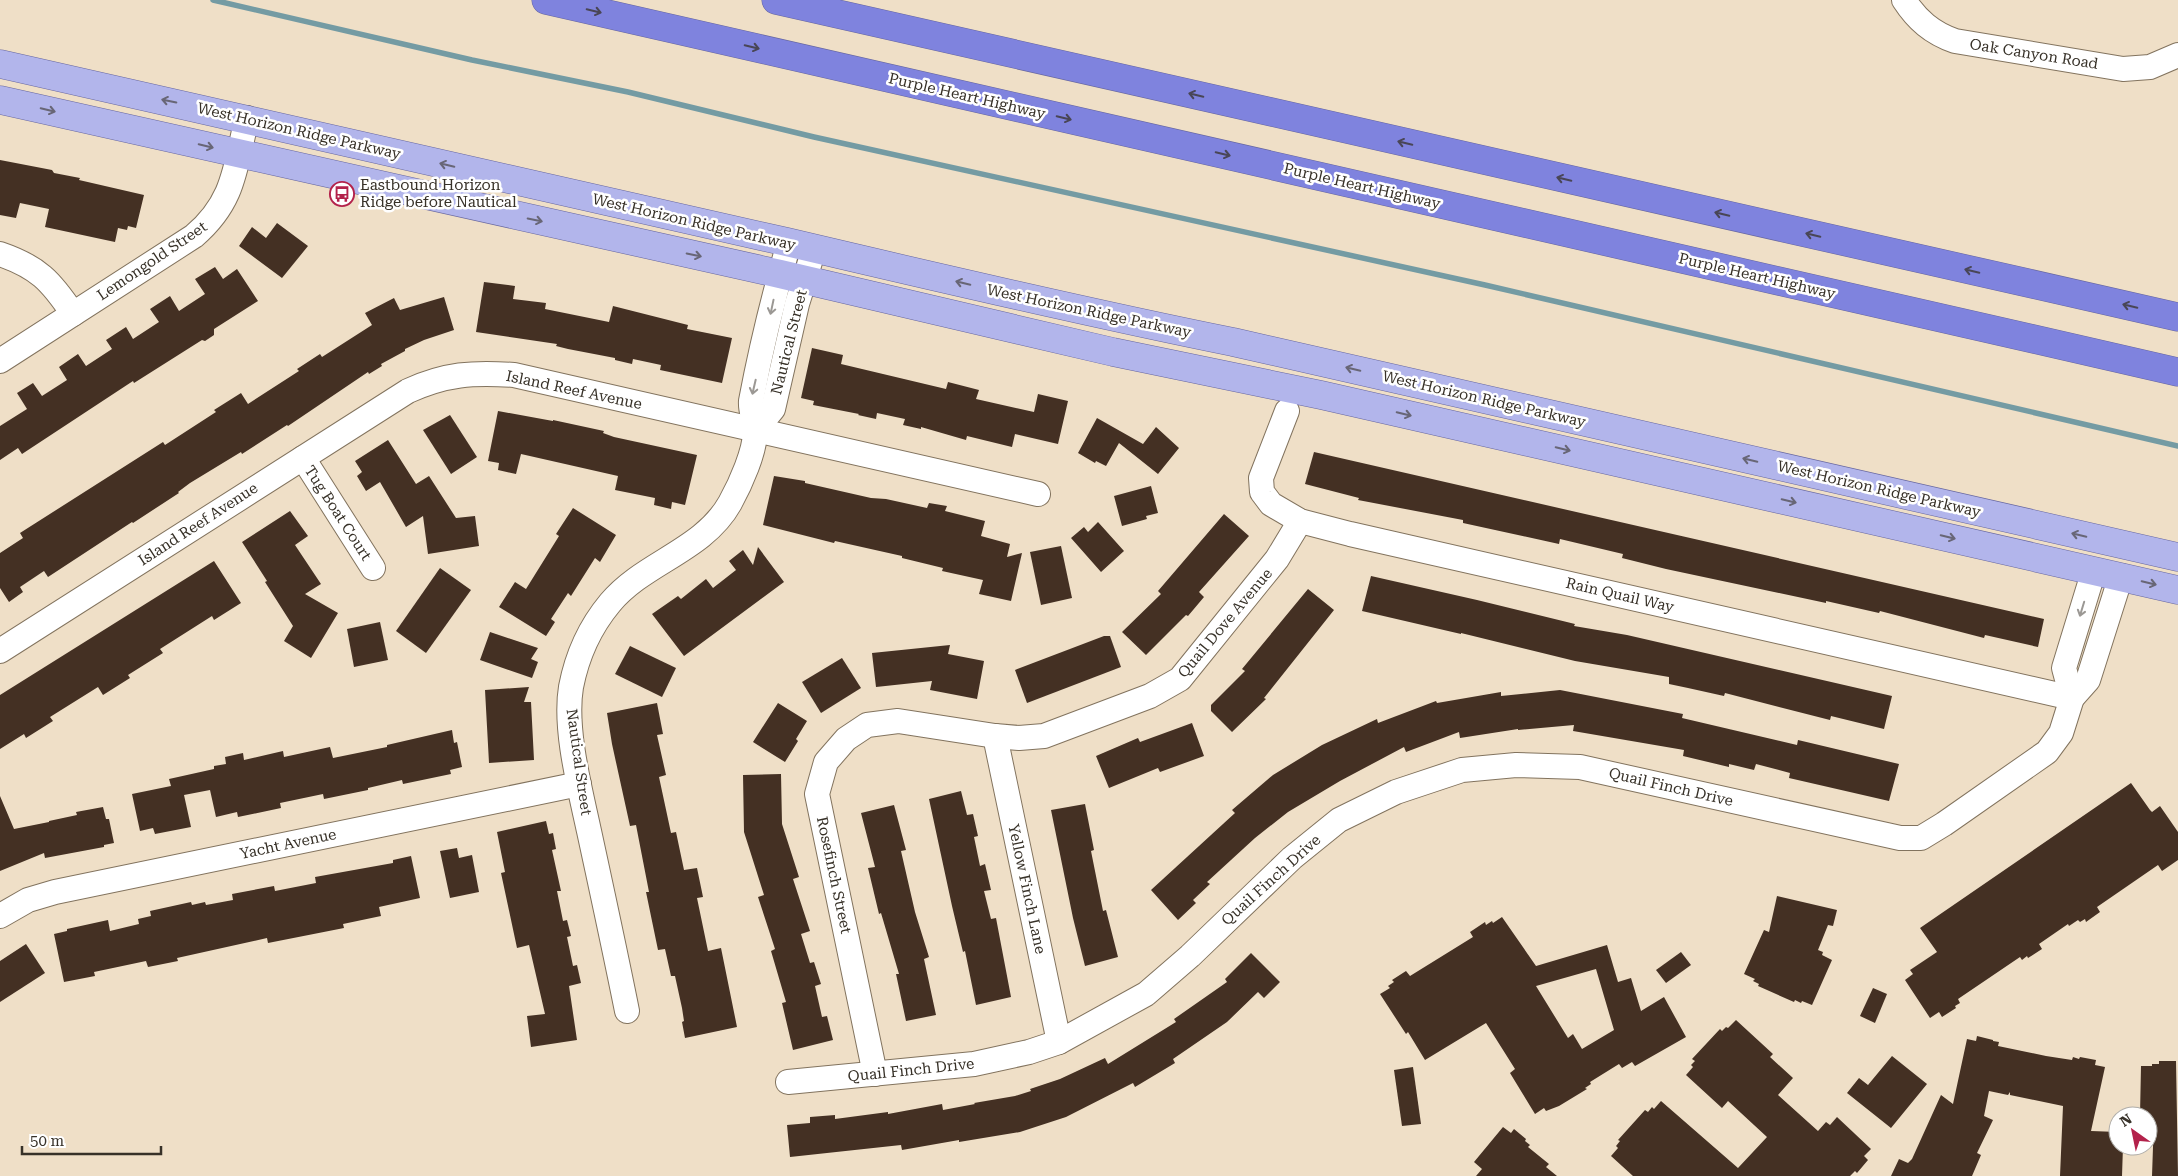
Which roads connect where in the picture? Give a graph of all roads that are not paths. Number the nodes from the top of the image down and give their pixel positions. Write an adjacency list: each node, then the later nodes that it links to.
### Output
1 (546, 0): 16 (highway, Purple Heart Highway, one-way to 16)
2 (776, 0): 13 (highway, one-way to 2)
3 (1904, 0): 4 (street, Oak Canyon Road)
4 (2178, 55)
5 (0, 64): 7 (main road, West Horizon Ridge Parkway, one-way to 5)
6 (0, 100): 8 (main road, West Horizon Ridge Parkway, one-way to 8)
7 (247, 118): 8 (street, Lemongold Street); 9 (main road, West Horizon Ridge Parkway, one-way to 7)
8 (238, 154): 11 (main road, West Horizon Ridge Parkway, one-way to 11); 12 (street, Lemongold Street)
9 (801, 246): 11 (street, Nautical Street); 14 (main road, West Horizon Ridge Parkway, one-way to 9)
10 (0, 254): 12 (street)
11 (792, 277): 17 (main road, West Horizon Ridge Parkway); 18 (street, Nautical Street)
12 (73, 314): 15 (street, Lemongold Street)
13 (2178, 317)
14 (1233, 342): 17 (main road); 22 (main road, West Horizon Ridge Parkway, one-way to 14)
15 (0, 361)
16 (2178, 372)
17 (1288, 400): 21 (street, Rain Quail Way); 24 (main road, West Horizon Ridge Parkway, one-way to 24)
18 (756, 431): 19 (street, Island Reef Avenue); 20 (street, Island Reef Avenue); 34 (street, Nautical Street)
19 (303, 458): 23 (street, Tug Boat Court); 29 (street, Island Reef Avenue)
20 (1038, 494)
21 (1300, 521): 31 (street, Rain Quail Way); 33 (street, Quail Dove Avenue)
22 (2178, 557)
23 (373, 568)
24 (2094, 570): 25 (main road); 26 (main road, West Horizon Ridge Parkway); 28 (street, one-way to 28)
25 (2178, 570)
26 (2120, 576): 27 (main road, West Horizon Ridge Parkway, one-way to 27); 30 (street, Quail Finch Drive)
27 (2178, 590)
28 (2070, 647): 30 (street); 31 (street)
29 (0, 651)
30 (2096, 653): 31 (street, Quail Finch Drive)
31 (2072, 698): 37 (street, Quail Finch Drive)
32 (898, 721): 33 (street, Quail Dove Avenue); 38 (street, Rosefinch Street)
33 (995, 736): 37 (street, Yellow Finch Lane)
34 (579, 784): 35 (street, Yacht Avenue); 36 (street, Nautical Street)
35 (0, 916)
36 (627, 1011)
37 (1059, 1042): 38 (street, Quail Finch Drive)
38 (875, 1074): 39 (street, Quail Finch Drive)
39 (788, 1082)

